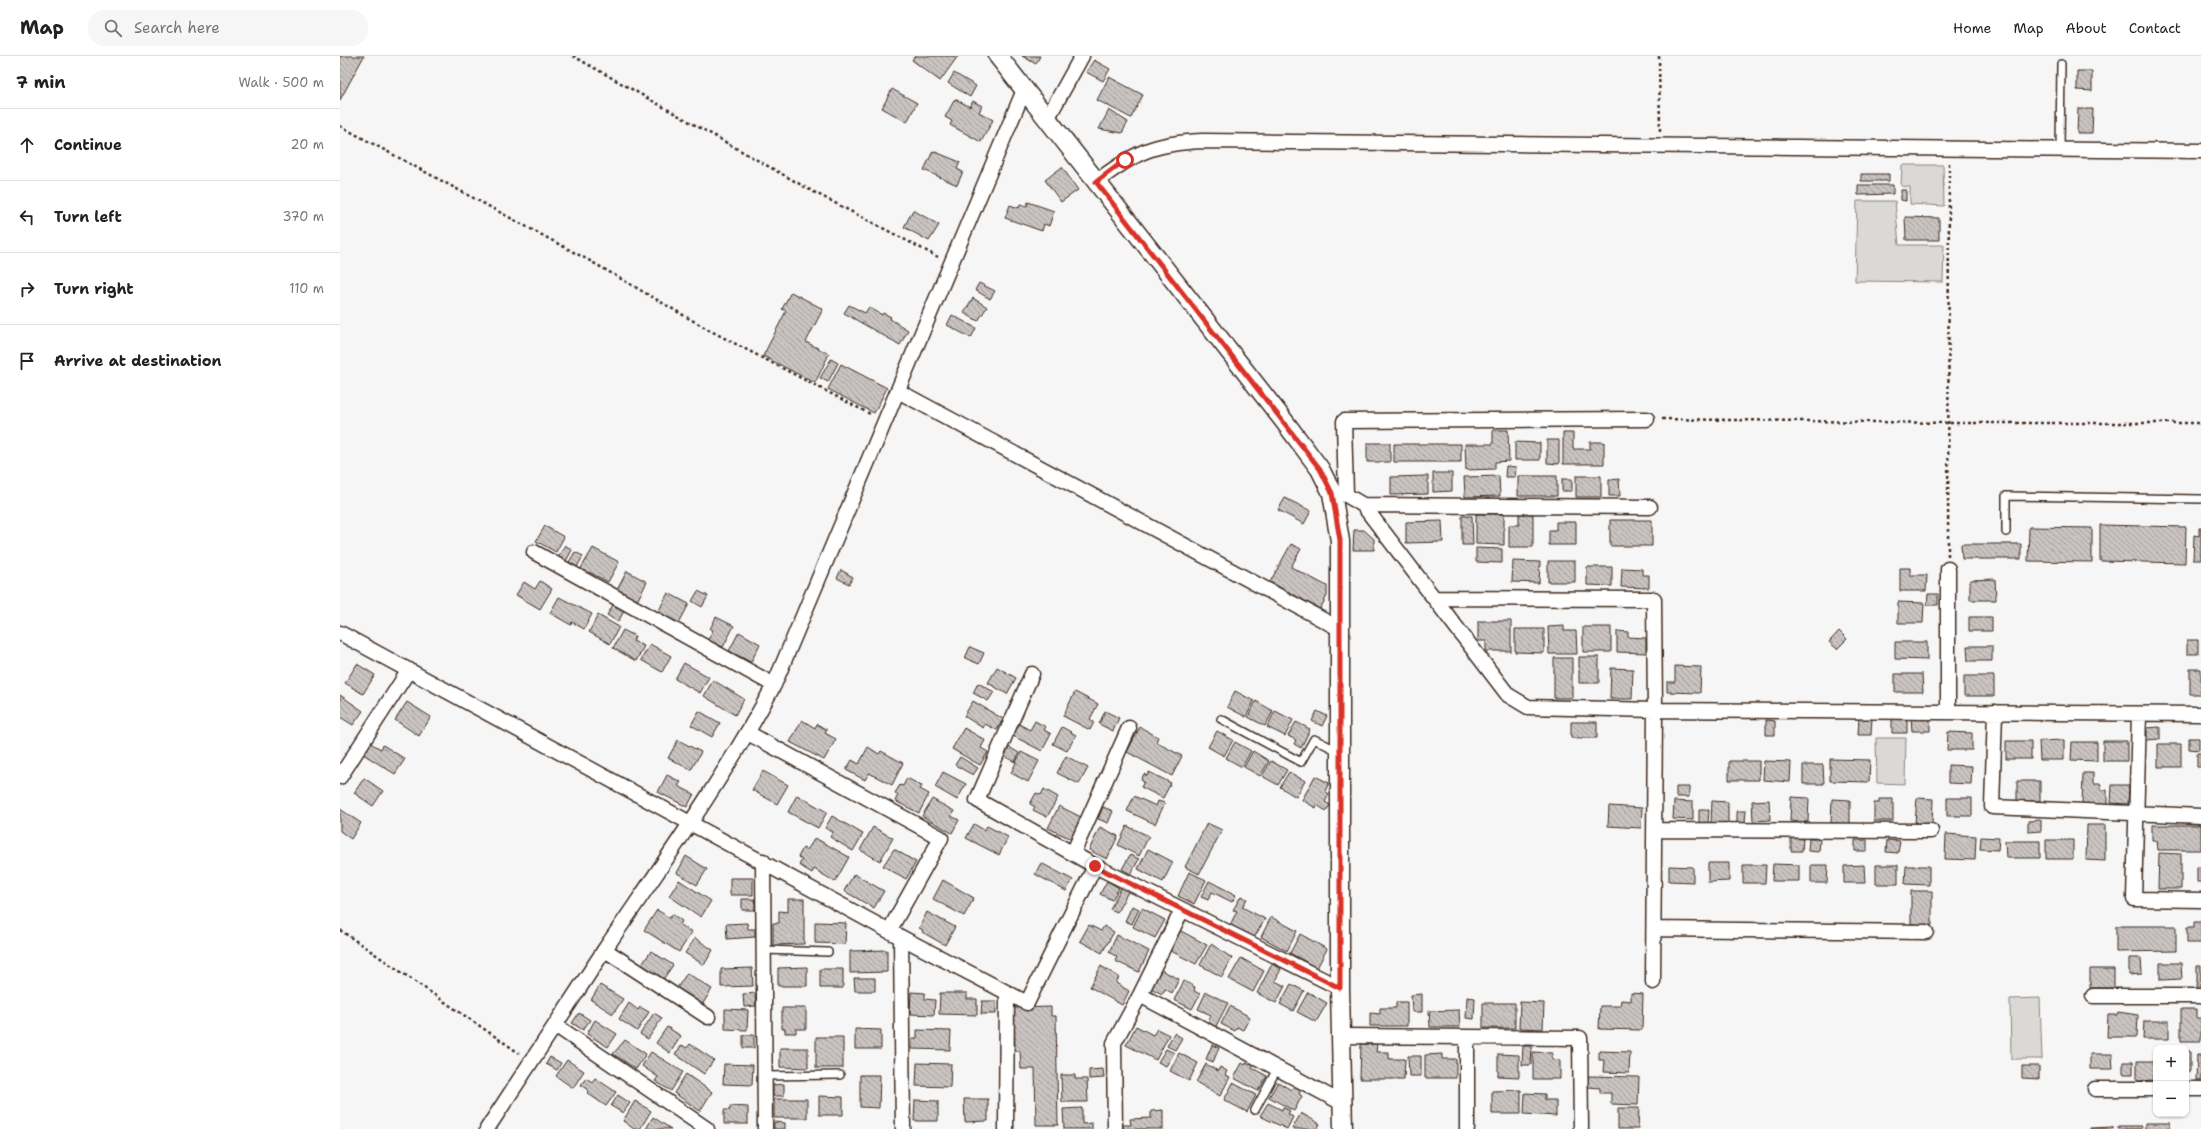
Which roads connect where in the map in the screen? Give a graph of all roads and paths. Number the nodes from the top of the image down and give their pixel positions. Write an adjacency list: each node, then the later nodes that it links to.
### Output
1 (573, 56): 14 (path)
2 (998, 56): 6 (street)
3 (1082, 56): 7 (street)
4 (1659, 56): 9 (path)
5 (2061, 64): 11 (lane)
6 (1024, 90): 7 (street); 14 (street)
7 (1047, 119): 13 (street)
8 (340, 126): 17 (path)
9 (1660, 145): 10 (street); 13 (street)
10 (1949, 148): 11 (street); 18 (path)
11 (2060, 150): 12 (street)
12 (2201, 151)
13 (1096, 182): 20 (street)
14 (950, 263): 15 (street)
15 (898, 391): 17 (street); 28 (street)
16 (1647, 419): 18 (path); 20 (street)
17 (884, 422): 32 (street)
18 (1948, 423): 19 (path); 26 (path)
19 (2201, 424)
20 (1339, 494): 22 (street); 28 (street)
21 (2201, 499): 24 (lane)
22 (1362, 504): 23 (street); 27 (street)
23 (1650, 507)
24 (2006, 532)
25 (534, 552): 32 (street)
26 (1948, 569): 34 (street)
27 (1435, 598): 33 (street); 33 (street)
28 (1340, 629): 41 (street)
29 (340, 633): 30 (street)
30 (409, 670): 42 (street); 45 (street)
31 (1032, 674): 48 (street)
32 (774, 685): 40 (street)
33 (1656, 710): 34 (street); 46 (street)
34 (1948, 711): 35 (street)
35 (1995, 712): 36 (street); 43 (street)
36 (2139, 714): 37 (street); 43 (street)
37 (2201, 714)
38 (1221, 719): 41 (lane)
39 (1129, 728): 48 (street)
40 (748, 733): 45 (street); 56 (street)
41 (1340, 752): 61 (street)
42 (340, 777)
43 (2135, 814): 44 (street); 51 (street)
44 (2201, 816)
45 (691, 824): 49 (street); 57 (street)
46 (1654, 830): 47 (street); 53 (street)
47 (1931, 831)
48 (1073, 853): 50 (street)
49 (763, 861): 56 (street); 58 (street)
50 (1095, 866): 52 (street); 62 (street)
51 (2201, 900)
52 (1182, 910): 61 (street); 63 (street)
53 (1654, 929): 55 (street); 60 (street)
54 (340, 930): 70 (path)
55 (1926, 932)
56 (895, 934): 62 (street); 83 (street)
57 (605, 950): 66 (street); 67 (street)
58 (764, 950): 59 (lane); 73 (street)
59 (828, 952)
60 (1653, 982)
61 (1340, 988): 68 (street)
62 (1007, 993): 84 (street)
63 (1140, 995): 71 (street); 85 (street)
64 (2093, 996): 65 (street)
65 (2201, 996)
66 (708, 1017)
67 (555, 1026): 70 (street); 81 (street)
68 (1342, 1036): 69 (street); 78 (street)
69 (1467, 1038): 87 (street); 88 (street)
70 (531, 1061): 80 (street)
71 (1277, 1069): 78 (street); 79 (lane)
72 (840, 1075): 73 (lane)
73 (764, 1076): 82 (street)
74 (2096, 1089): 75 (street)
75 (2153, 1089)
76 (2189, 1089): 77 (street)
77 (2201, 1089)
78 (1342, 1103): 86 (street)
79 (1255, 1110)
80 (487, 1129)
81 (707, 1129)
82 (765, 1129)
83 (903, 1129)
84 (1006, 1129)
85 (1115, 1129)
86 (1343, 1129)
87 (1467, 1129)
88 (1581, 1129)

